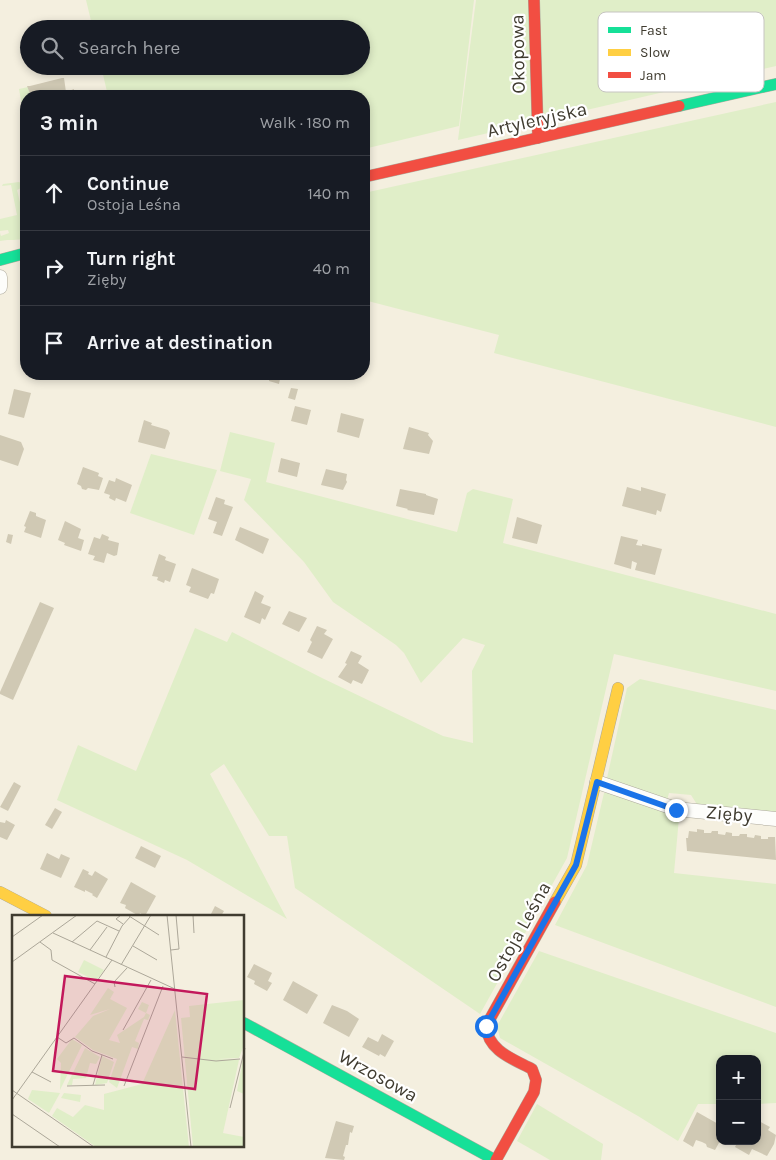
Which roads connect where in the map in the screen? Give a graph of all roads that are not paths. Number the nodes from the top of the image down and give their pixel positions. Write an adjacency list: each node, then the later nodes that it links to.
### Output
1 (534, 0): 3 (street, Okopowa)
2 (741, 92): 3 (street, Artyleryjska)
3 (538, 138): 4 (street, Artyleryjska)
4 (370, 176)
5 (20, 255): 6 (street)
6 (0, 260)
7 (0, 278): 8 (street)
8 (0, 287)
9 (618, 688): 10 (street, Ostoja Leśna)
10 (597, 782): 11 (street, Zięby); 15 (street, Ostoja Leśna)
11 (776, 818)
12 (0, 892): 13 (street)
13 (44, 915)
14 (245, 1024): 15 (street, Wrzosowa)
15 (496, 1160)

